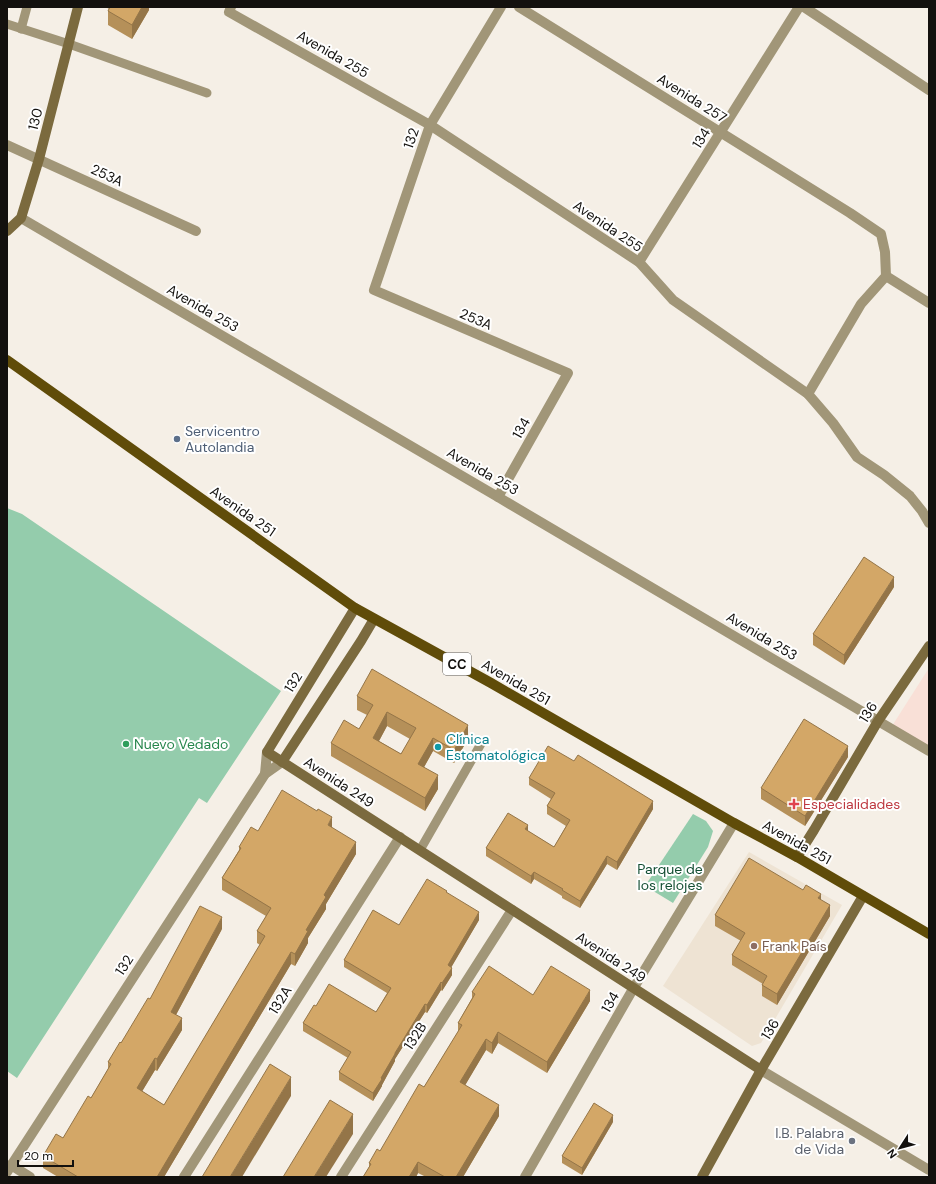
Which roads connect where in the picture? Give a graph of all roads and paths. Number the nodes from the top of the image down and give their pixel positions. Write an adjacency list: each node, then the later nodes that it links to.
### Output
1 (27, 7): 9 (lane)
2 (78, 7): 10 (street, 130)
3 (231, 7): 13 (street, Avenida 255)
4 (501, 7): 13 (street, 132)
5 (519, 7): 14 (street, Avenida 257)
6 (799, 7): 14 (street, 134)
7 (804, 7): 11 (street)
8 (7, 24): 9 (lane)
9 (21, 29): 10 (lane)
10 (69, 44): 12 (lane); 16 (street, 130)
11 (929, 90)
12 (207, 93)
13 (430, 125): 20 (street, Avenida 255); 22 (street, 132)
14 (721, 132): 20 (street, 134); 21 (street, Avenida 257)
15 (7, 145): 16 (street, 253A)
16 (39, 159): 17 (street, 130); 19 (street, 253A)
17 (21, 218): 18 (street); 27 (street, Avenida 253)
18 (7, 231)
19 (196, 231)
20 (639, 262): 26 (street, Avenida 255)
21 (886, 276): 23 (street); 26 (street)
22 (374, 290): 25 (street, 253A)
23 (929, 303)
24 (7, 360): 29 (main road, Avenida 251 / CC)
25 (568, 373): 27 (street, 134)
26 (808, 394): 28 (street, Avenida 255)
27 (498, 497): 32 (street, Avenida 253)
28 (929, 523)
29 (355, 608): 30 (main road, Avenida 251 / CC); 35 (street, 132)
30 (374, 619): 36 (street, 132); 38 (main road, Avenida 251 / CC)
31 (929, 646): 32 (street, 136)
32 (878, 721): 34 (street, Avenida 253); 41 (street, 136)
33 (482, 742): 40 (lane)
34 (929, 751)
35 (267, 752): 36 (street, Avenida 249); 37 (street, 132)
36 (282, 762): 37 (street, 132); 39 (street, Avenida 249)
37 (266, 774): 47 (street, 132)
38 (734, 823): 41 (main road, Avenida 251 / CC); 45 (street, 134)
39 (400, 837): 40 (street, Avenida 249); 50 (street, 132A)
40 (420, 850): 43 (street, Avenida 249)
41 (797, 857): 42 (main road, Avenida 251 / CC)
42 (863, 896): 44 (main road, Avenida 251 / CC); 46 (street, 136)
43 (512, 910): 45 (street, Avenida 249); 51 (street, 132B)
44 (929, 934)
45 (633, 988): 46 (street, Avenida 249); 52 (street, 134)
46 (761, 1070): 48 (street, Avenida 249); 53 (street, 136)
47 (9, 1168): 49 (street)
48 (929, 1170)
49 (30, 1177)
50 (184, 1177)
51 (341, 1177)
52 (526, 1177)
53 (702, 1177)

